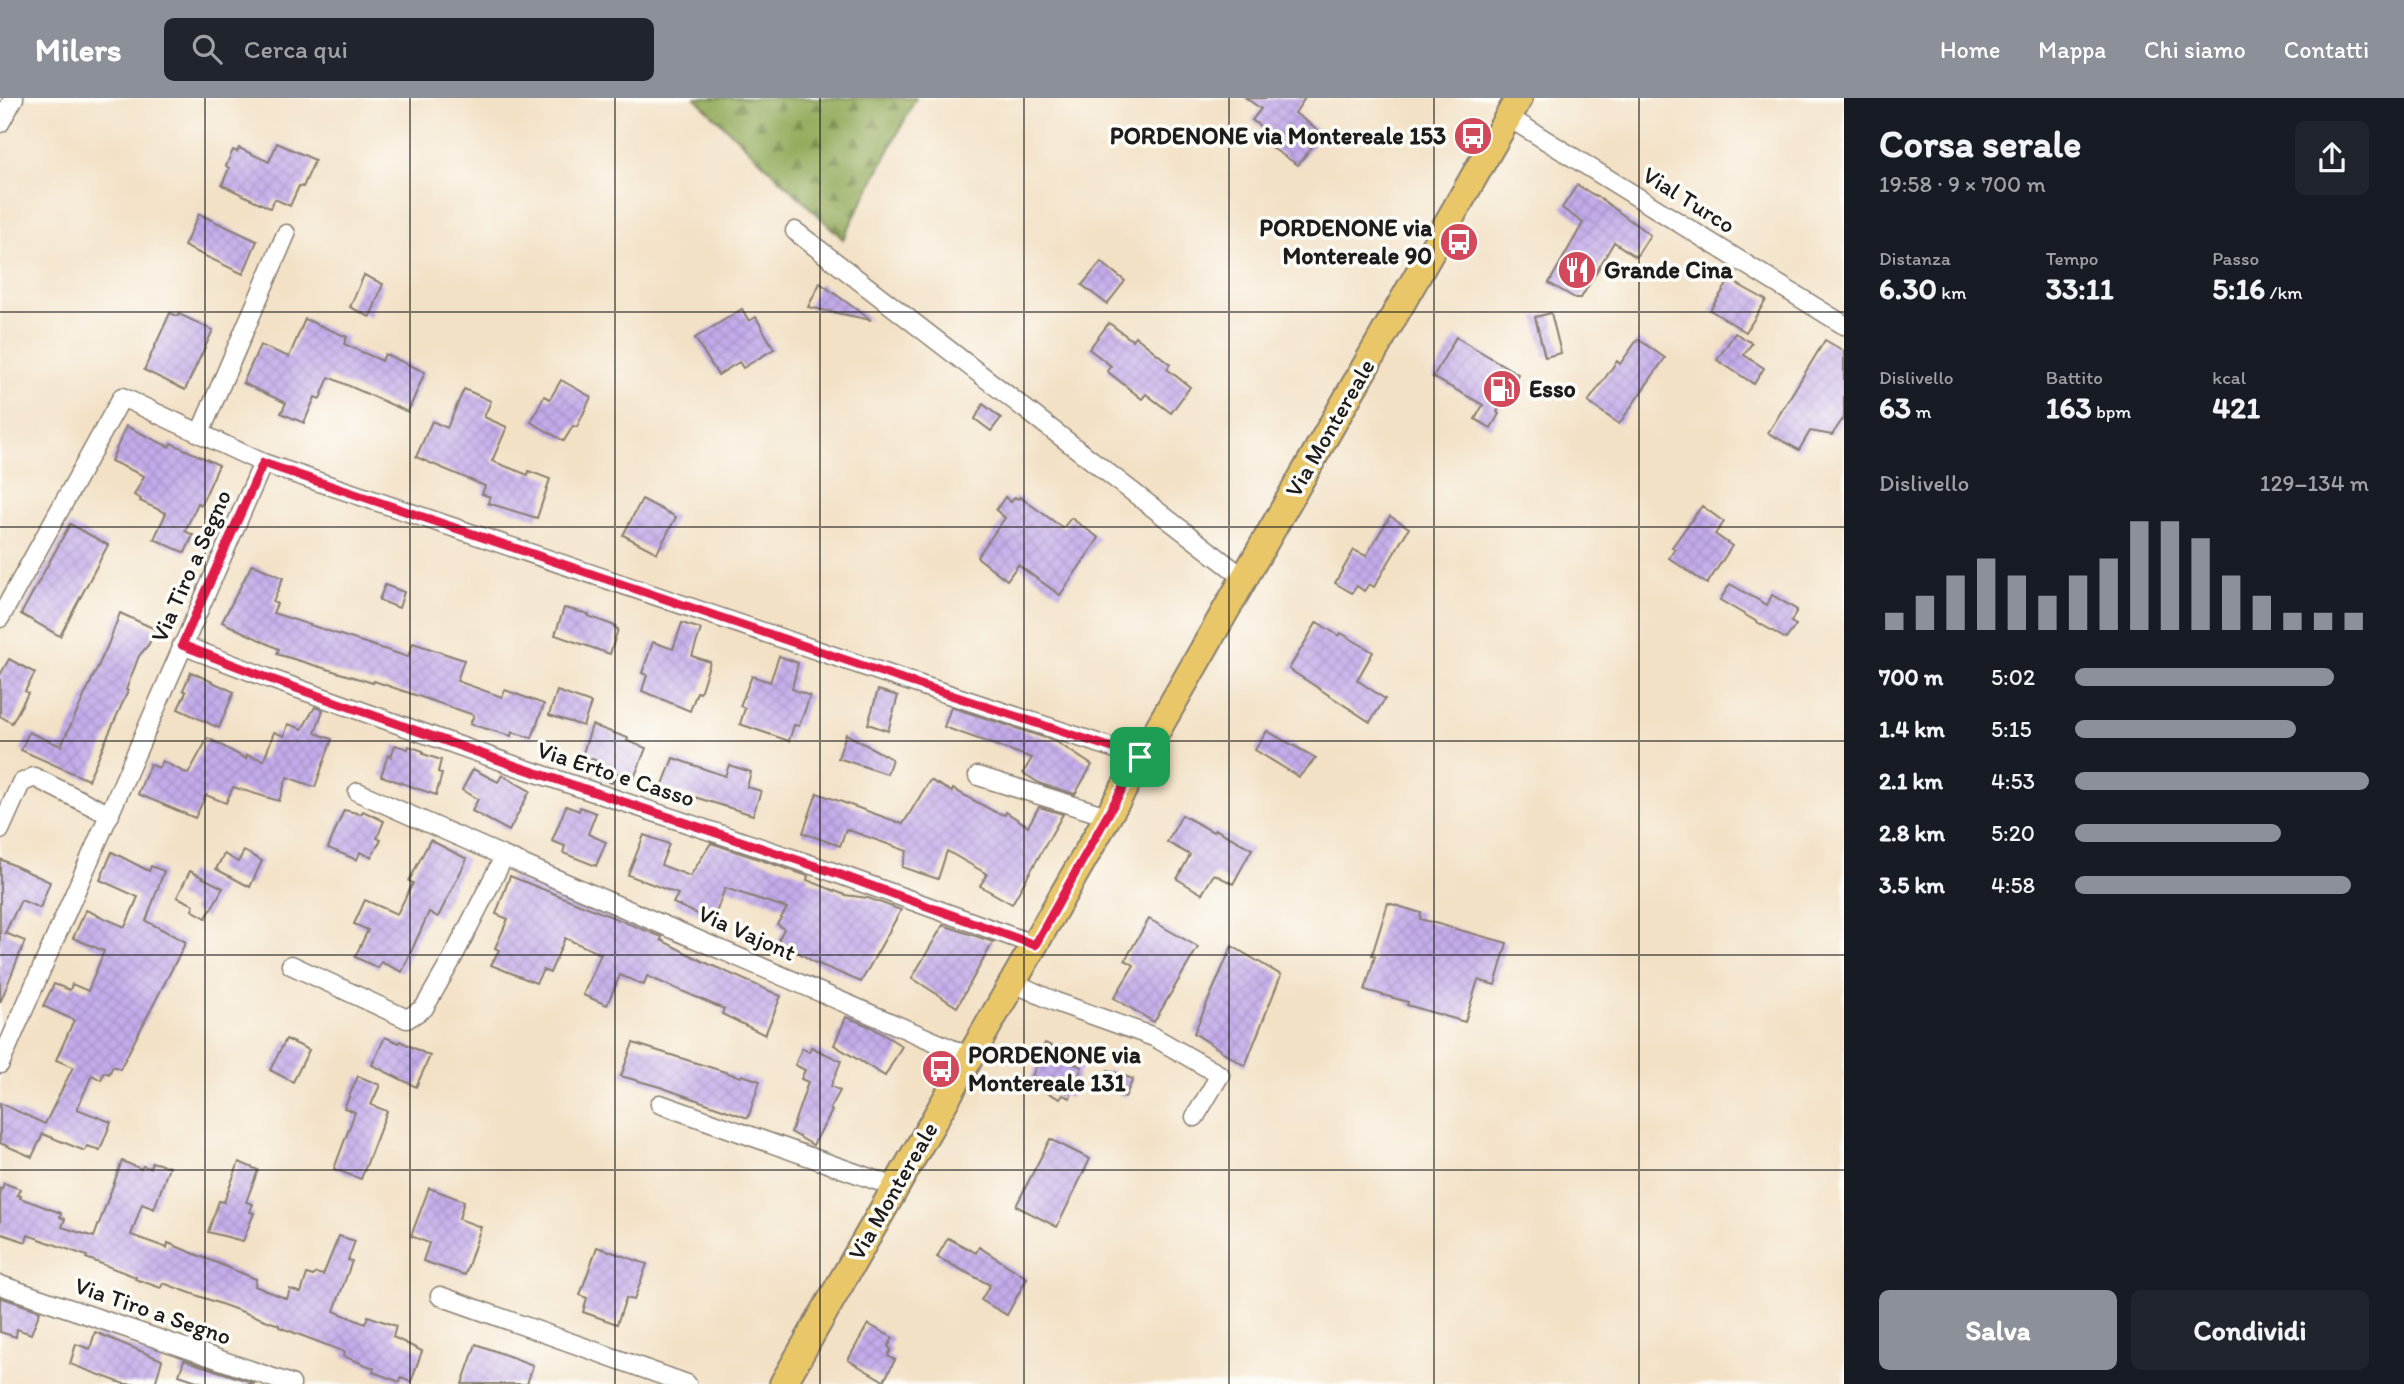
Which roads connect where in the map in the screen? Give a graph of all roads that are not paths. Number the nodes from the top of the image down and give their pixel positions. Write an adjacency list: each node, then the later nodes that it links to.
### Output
1 (14, 98): 3 (street)
2 (1514, 107): 6 (street, Vial Turco); 9 (main road, Via Montereale)
3 (0, 123)
4 (795, 231): 9 (street)
5 (286, 234): 7 (street)
6 (1844, 325)
7 (200, 433): 8 (street); 10 (street)
8 (263, 463): 11 (street, Via Tiro a Segno); 12 (street)
9 (1244, 578): 12 (main road, Via Montereale)
10 (0, 618)
11 (182, 645): 15 (street, Via Tiro a Segno); 19 (street, Via Erto e Casso)
12 (1140, 757): 16 (main road, Via Montereale)
13 (978, 776): 16 (street)
14 (358, 792): 18 (street, Via Vajont)
15 (110, 815): 17 (street); 23 (street, Via Tiro a Segno)
16 (1107, 816): 19 (main road, Via Montereale)
17 (0, 830)
18 (504, 857): 20 (street); 22 (street, Via Vajont)
19 (1035, 945): 21 (main road, Via Montereale)
20 (291, 965)
21 (1012, 982): 22 (main road, Via Montereale); 25 (street)
22 (970, 1057): 26 (main road, Via Montereale)
23 (0, 1063)
24 (660, 1104): 26 (street)
25 (1195, 1117)
26 (895, 1187): 31 (main road, Via Montereale)
27 (0, 1285): 29 (street, Via Tiro a Segno)
28 (440, 1296): 30 (street)
29 (291, 1384)
30 (687, 1384)
31 (783, 1384)

